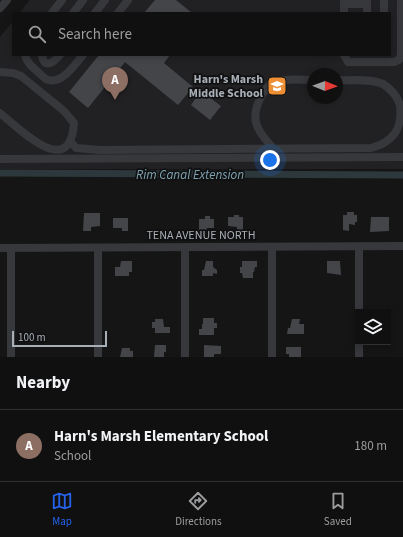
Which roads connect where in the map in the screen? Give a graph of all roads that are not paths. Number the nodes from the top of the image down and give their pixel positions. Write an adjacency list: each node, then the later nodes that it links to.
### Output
1 (7, 0): 10 (street)
2 (62, 0): 11 (street)
3 (83, 0): 12 (street)
4 (105, 0): 13 (street)
5 (128, 0): 14 (street)
6 (384, 0): 15 (street)
7 (402, 0): 22 (street)
8 (344, 2): 9 (street)
9 (367, 2)
10 (0, 8)
11 (53, 12)
12 (74, 12)
13 (96, 12)
14 (119, 12)
15 (384, 12)
16 (25, 56): 19 (street)
17 (42, 56): 18 (street)
18 (59, 56)
19 (82, 56)
20 (345, 56): 21 (street)
21 (367, 58): 22 (street)
22 (384, 58)
23 (0, 72): 27 (street)
24 (307, 80): 28 (street)
25 (343, 80): 28 (street)
26 (0, 113): 27 (street)
27 (70, 141): 28 (street)
28 (273, 148)
29 (403, 157): 30 (street)
30 (0, 159)
31 (403, 246): 34 (street, TENA AVENUE NORTH)
32 (185, 247): 33 (street, TENA AVENUE NORTH); 37 (street, TENA AVENUE NORTH); 42 (street)
33 (272, 247): 34 (street, TENA AVENUE NORTH); 43 (street)
34 (359, 247): 38 (street)
35 (0, 248): 36 (street, TENA AVENUE NORTH)
36 (11, 248): 37 (street, TENA AVENUE NORTH); 40 (street)
37 (98, 248): 41 (street)
38 (359, 309)
39 (359, 345): 44 (street)
40 (12, 357)
41 (98, 357)
42 (185, 357)
43 (272, 357)
44 (359, 357)

